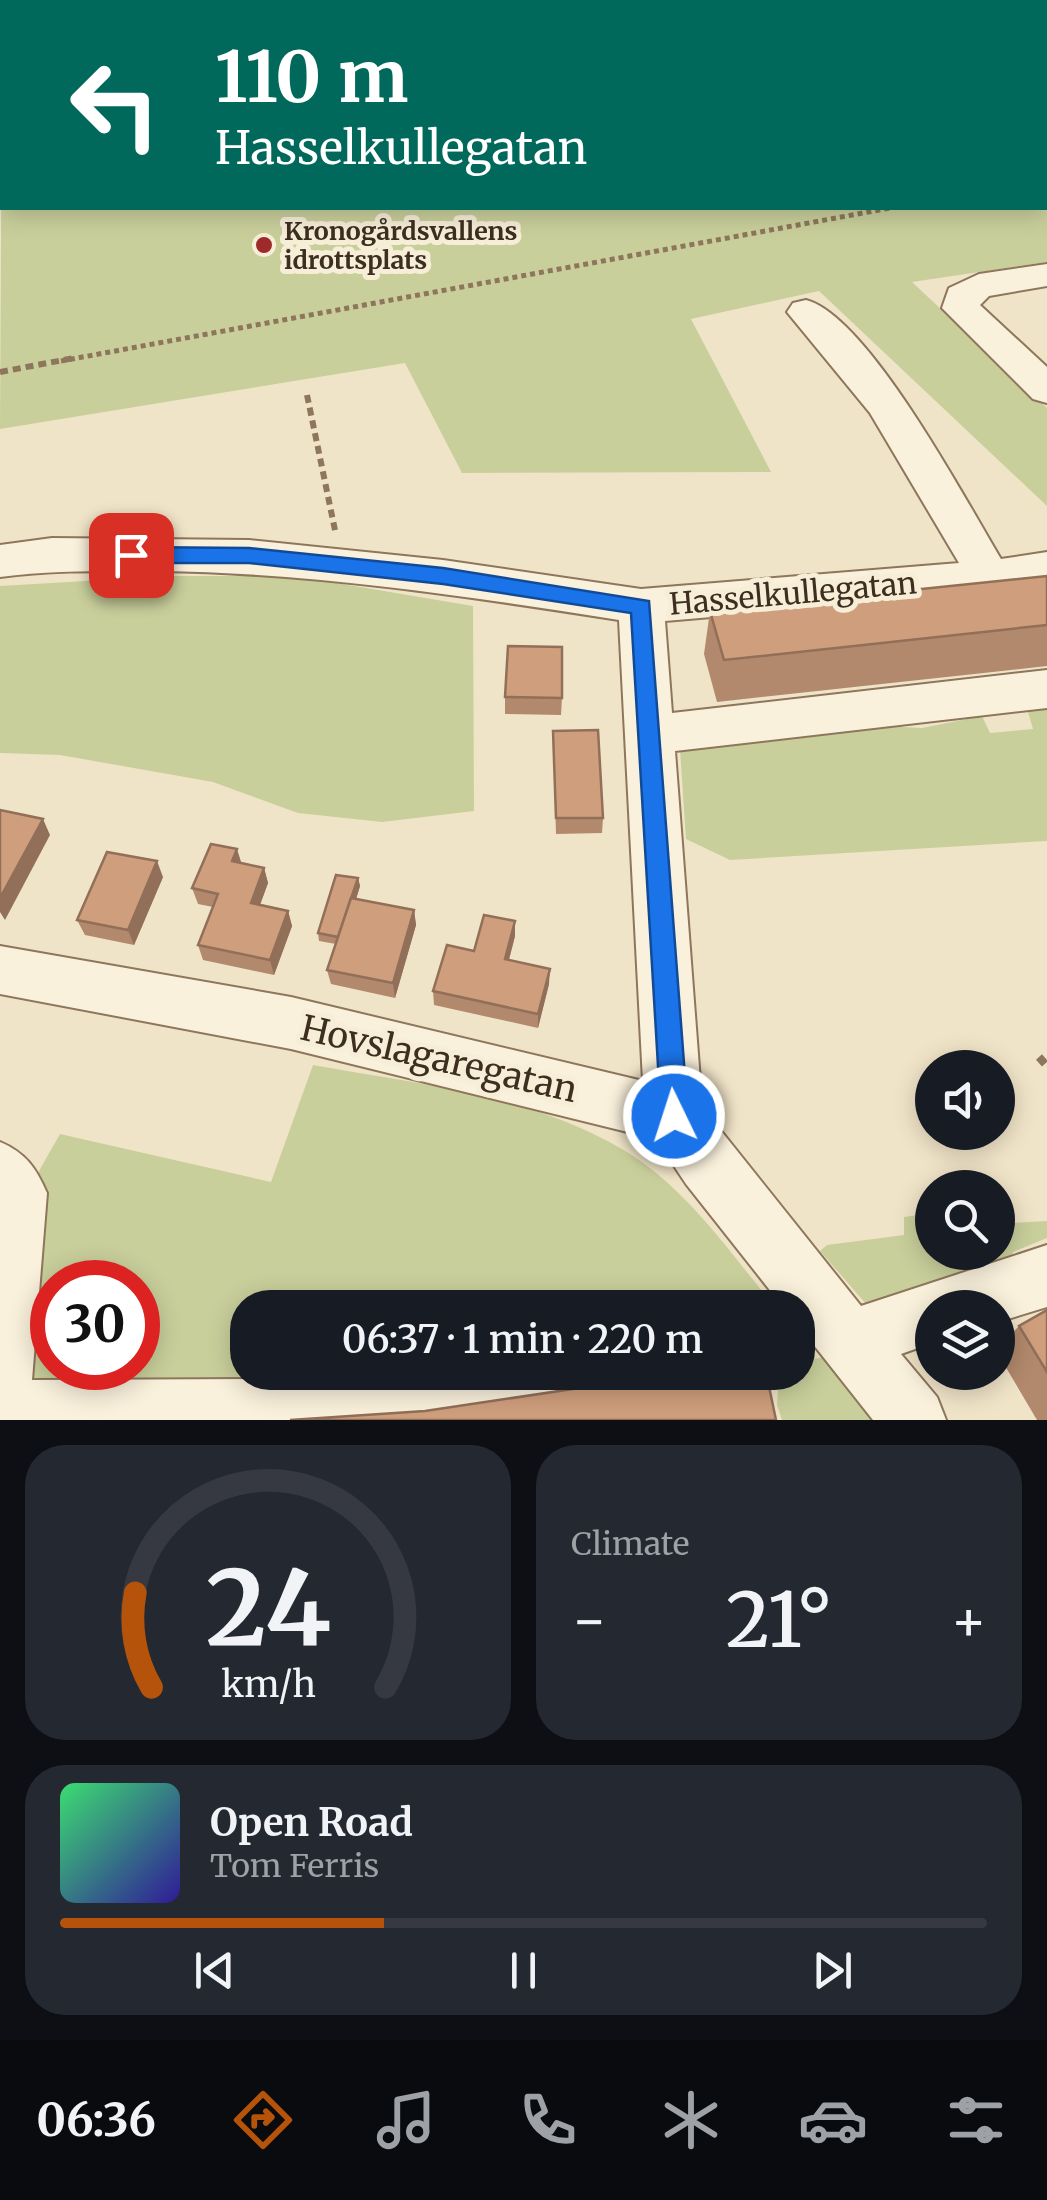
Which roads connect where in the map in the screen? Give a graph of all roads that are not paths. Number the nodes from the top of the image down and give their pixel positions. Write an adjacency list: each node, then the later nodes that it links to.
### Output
1 (1047, 275): 3 (street)
2 (806, 312): 6 (street)
3 (1047, 390)
4 (0, 561): 7 (street, Hasselkullegatan)
5 (1047, 568): 6 (street, Hasselkullegatan)
6 (989, 578): 7 (street, Hasselkullegatan)
7 (641, 606): 9 (street)
8 (1047, 689): 9 (street)
9 (649, 735): 11 (street)
10 (0, 970): 11 (street, Hovslagaregatan)
11 (674, 1116): 16 (street)
12 (0, 1171): 17 (street)
13 (1047, 1276): 14 (street)
14 (1002, 1290)
15 (915, 1315): 16 (street)
16 (828, 1333): 20 (street)
17 (0, 1382)
18 (486, 1390): 19 (street)
19 (0, 1413)
20 (914, 1420)

